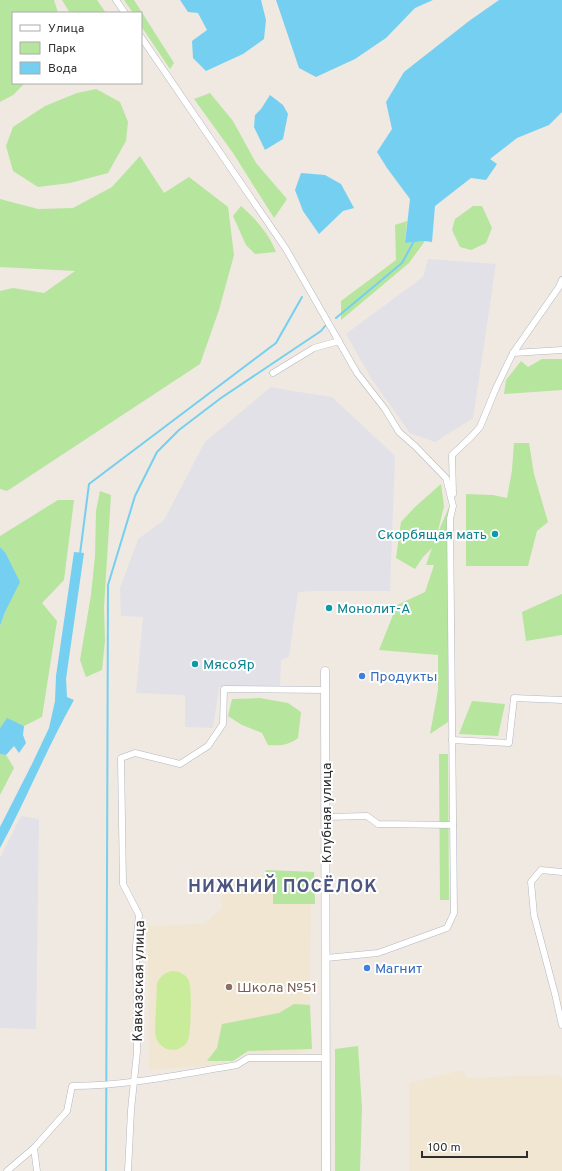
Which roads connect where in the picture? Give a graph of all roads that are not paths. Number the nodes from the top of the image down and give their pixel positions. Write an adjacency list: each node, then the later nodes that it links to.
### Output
1 (116, 0): 2 (street)
2 (124, 12)
3 (142, 38): 5 (street)
4 (562, 280): 7 (street)
5 (339, 341): 8 (street); 9 (street)
6 (562, 350): 7 (street)
7 (513, 353): 9 (street)
8 (274, 373)
9 (452, 506): 13 (street)
10 (325, 671): 11 (street, Клубная улица)
11 (325, 690): 14 (street, Клубная улица); 20 (street, Кавказская улица)
12 (562, 700): 13 (street)
13 (452, 740): 15 (street)
14 (326, 817): 15 (street); 17 (street, Клубная улица)
15 (453, 824): 17 (street)
16 (562, 872): 18 (street)
17 (326, 958): 19 (street, Клубная улица)
18 (562, 1025)
19 (326, 1058): 20 (street); 25 (street, Клубная улица)
20 (134, 1082): 21 (street); 24 (street, Кавказская улица)
21 (34, 1148): 22 (street); 23 (street)
22 (6, 1171)
23 (38, 1171)
24 (128, 1171)
25 (326, 1171)

